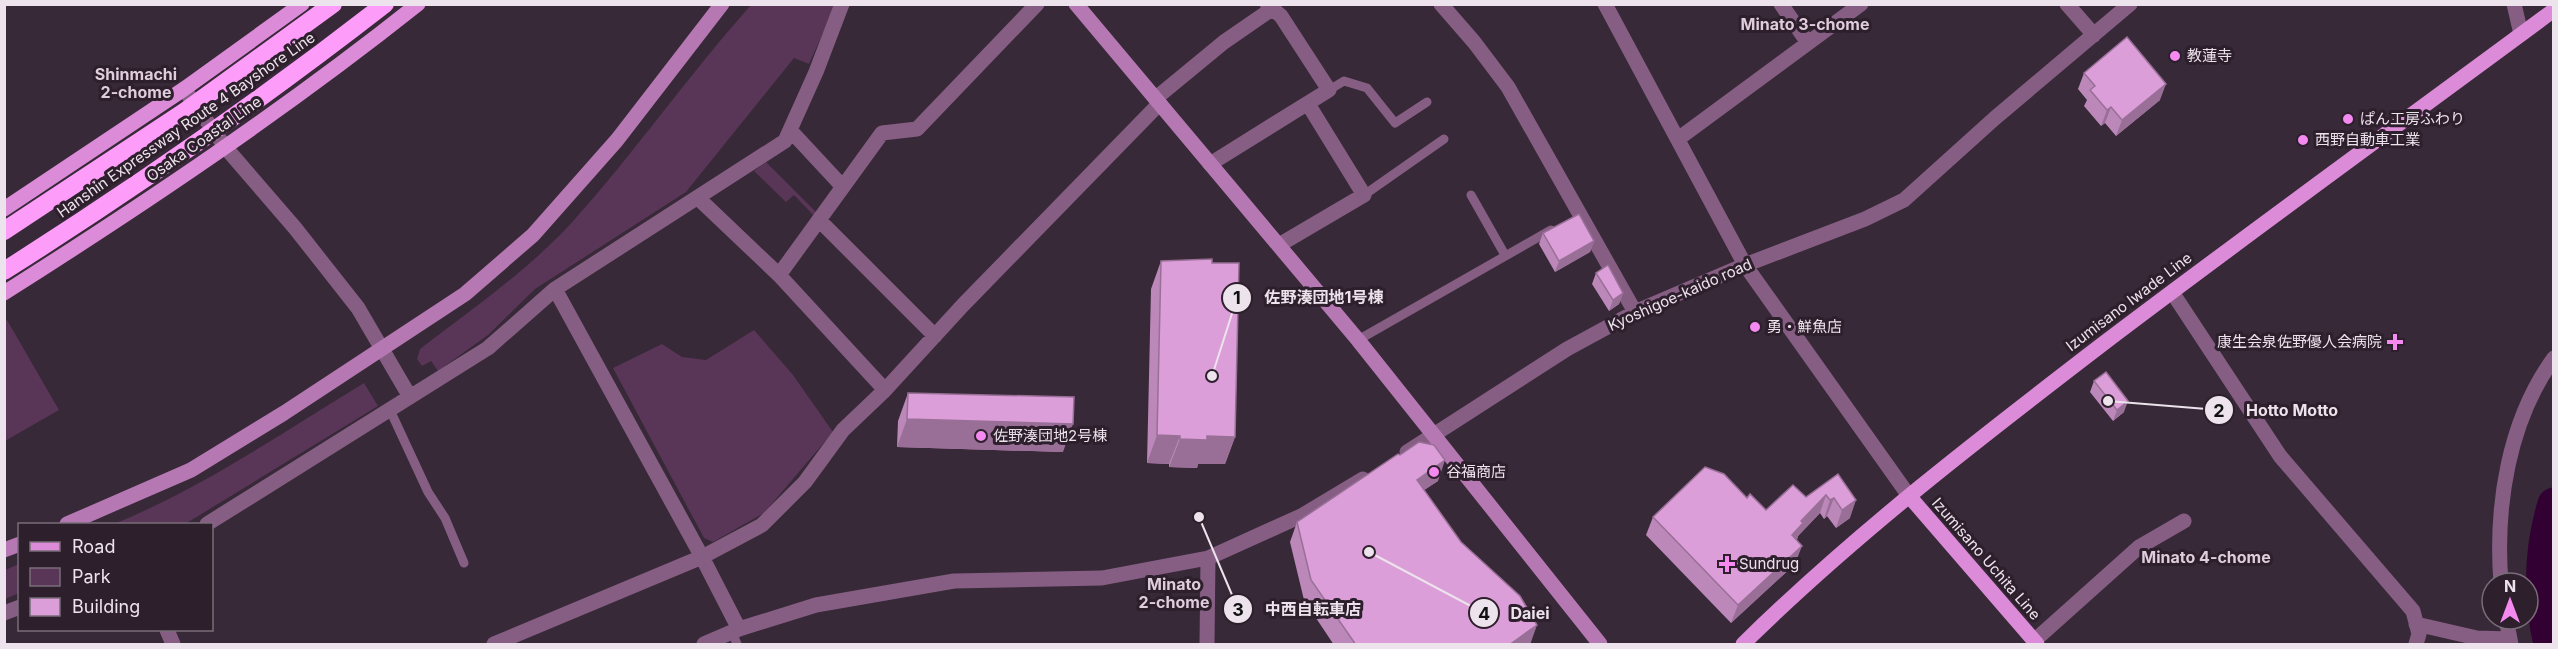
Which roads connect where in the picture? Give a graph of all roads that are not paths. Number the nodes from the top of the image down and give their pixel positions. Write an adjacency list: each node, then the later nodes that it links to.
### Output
1 (302, 4): 21 (main road)
2 (333, 4): 38 (highway, Hanshin Expressway Route 4 Bayshore Line, bridge)
3 (385, 4): 42 (highway, Hanshin Expressway Route 4 Bayshore Line, bridge)
4 (418, 4): 29 (main road, Osaka Coastal Line)
5 (722, 4): 50 (street)
6 (842, 4): 26 (street)
7 (1036, 4): 31 (street)
8 (1076, 4): 23 (street)
9 (1441, 4): 47 (street)
10 (1605, 4): 27 (street)
11 (1781, 4): 20 (street)
12 (1861, 4): 20 (street)
13 (2067, 4): 19 (street)
14 (2130, 4): 19 (street, Kyoshigoe-kaido road)
15 (2514, 4): 18 (street)
16 (1270, 7): 22 (street); 23 (street)
17 (2553, 10): 18 (main road, Izumisano Iwade Line)
18 (2521, 34): 45 (main road, Izumisano Iwade Line)
19 (2094, 35): 41 (street, Kyoshigoe-kaido road)
20 (1808, 43): 27 (street)
21 (184, 89): 29 (street); 35 (main road)
22 (1329, 90): 24 (lane); 25 (street)
23 (1158, 101): 30 (street); 48 (street)
24 (1427, 102)
25 (1308, 104): 30 (street); 32 (street)
26 (790, 130): 31 (street); 34 (street)
27 (1678, 139): 41 (street)
28 (1444, 140): 32 (lane)
29 (226, 148): 46 (main road, Osaka Coastal Line); 50 (street)
30 (1210, 164): 39 (street)
31 (843, 187): 36 (street)
32 (1364, 195): 39 (street)
33 (1471, 195): 40 (lane)
34 (698, 198): 43 (street); 44 (street)
35 (4, 209)
36 (819, 220): 43 (street); 48 (street)
37 (1562, 225): 40 (lane)
38 (4, 231)
39 (1279, 245): 49 (street)
40 (1505, 255): 49 (lane)
41 (1746, 265): 47 (street, Kyoshigoe-kaido road); 58 (street)
42 (4, 271)
43 (779, 275): 52 (street)
44 (555, 289): 53 (street); 62 (street)
45 (2172, 292): 58 (main road, Izumisano Iwade Line); 66 (street)
46 (4, 293)
47 (1635, 312): 55 (street, Kyoshigoe-kaido road)
48 (935, 336): 52 (street)
49 (1358, 340): 55 (street)
50 (382, 349): 53 (street); 60 (street)
51 (2553, 358): 65 (street)
52 (885, 390): 62 (street)
53 (410, 398): 54 (street)
54 (390, 410): 61 (street); 64 (lane)
55 (1433, 436): 56 (street, Kyoshigoe-kaido road); 75 (street)
56 (1393, 460)
57 (1373, 472): 63 (street)
58 (1909, 496): 70 (main road, Izumisano Uchita Line); 76 (main road, Izumisano Iwade Line)
59 (2184, 521): 70 (street)
60 (71, 523)
61 (210, 523)
62 (702, 557): 68 (street); 71 (street)
63 (1208, 558): 68 (street); 74 (street)
64 (464, 563)
65 (2500, 571)
66 (2416, 624): 69 (street); 77 (street)
67 (167, 631): 72 (street)
68 (736, 635): 73 (street)
69 (2510, 642)
70 (2035, 643)
71 (499, 644)
72 (173, 645)
73 (704, 645)
74 (1207, 645)
75 (1600, 645)
76 (1743, 645)
77 (2416, 645)

